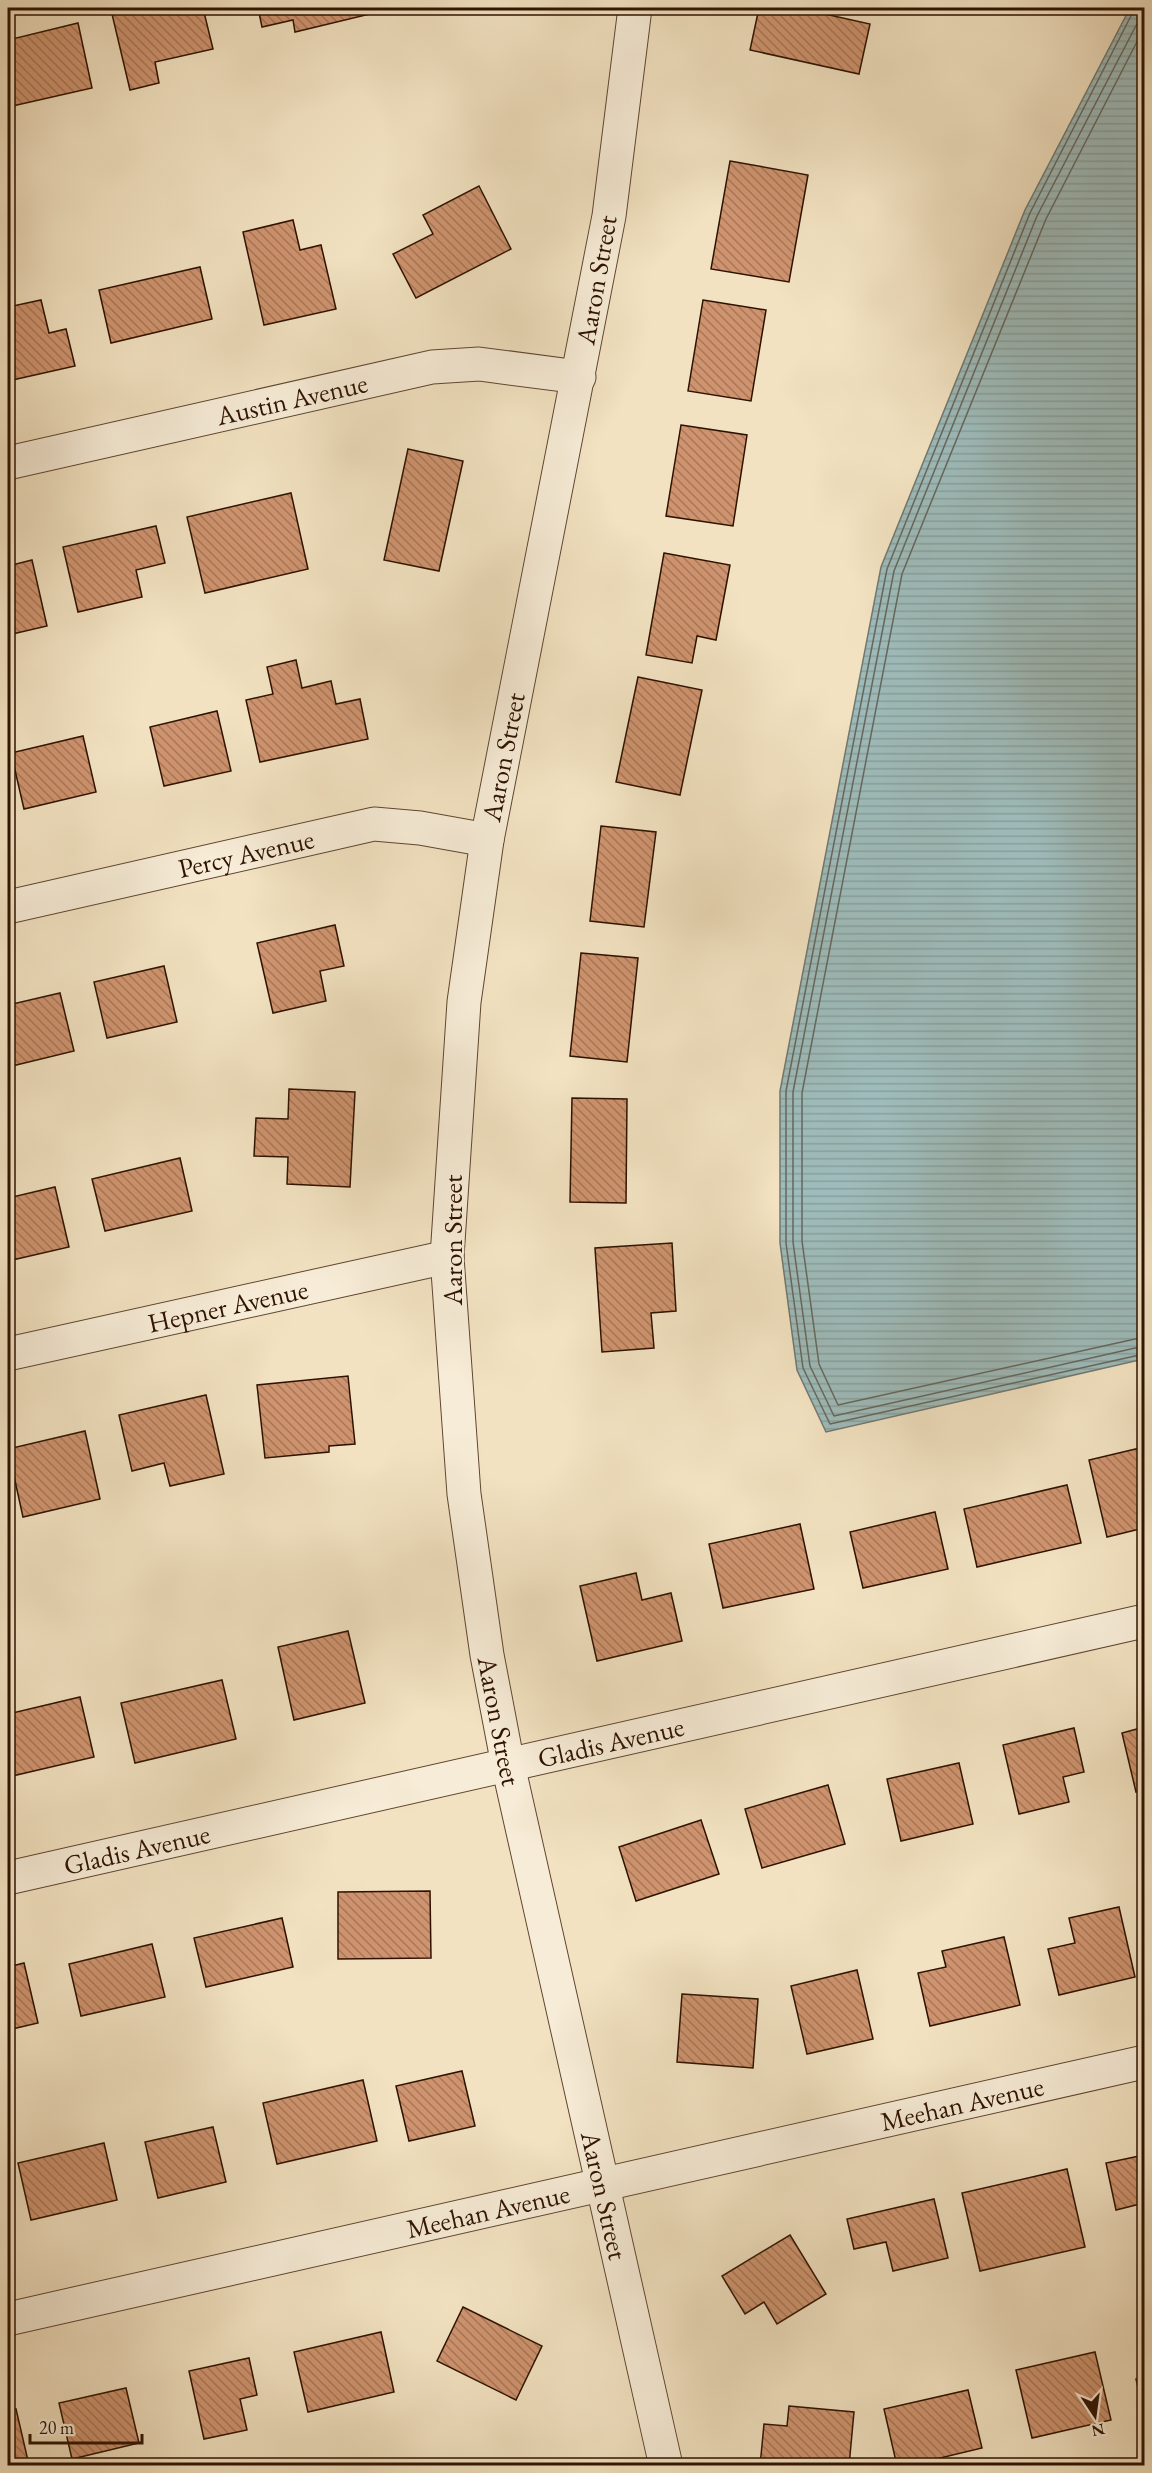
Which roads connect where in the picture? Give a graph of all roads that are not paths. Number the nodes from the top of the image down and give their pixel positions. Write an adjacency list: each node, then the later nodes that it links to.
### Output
1 (635, 8): 2 (street, Aaron Street)
2 (579, 377): 3 (street, Austin Avenue); 4 (street, Aaron Street)
3 (8, 463)
4 (487, 840): 5 (street, Percy Avenue); 6 (street, Aaron Street)
5 (8, 907)
6 (447, 1257): 7 (street, Hepner Avenue); 9 (street, Aaron Street)
7 (8, 1354)
8 (1144, 1621): 9 (street, Gladis Avenue)
9 (508, 1764): 10 (street, Gladis Avenue); 12 (street, Aaron Street)
10 (8, 1878)
11 (1144, 2062): 12 (street, Meehan Avenue)
12 (603, 2184): 13 (street, Meehan Avenue); 14 (street, Aaron Street)
13 (8, 2319)
14 (666, 2466)

